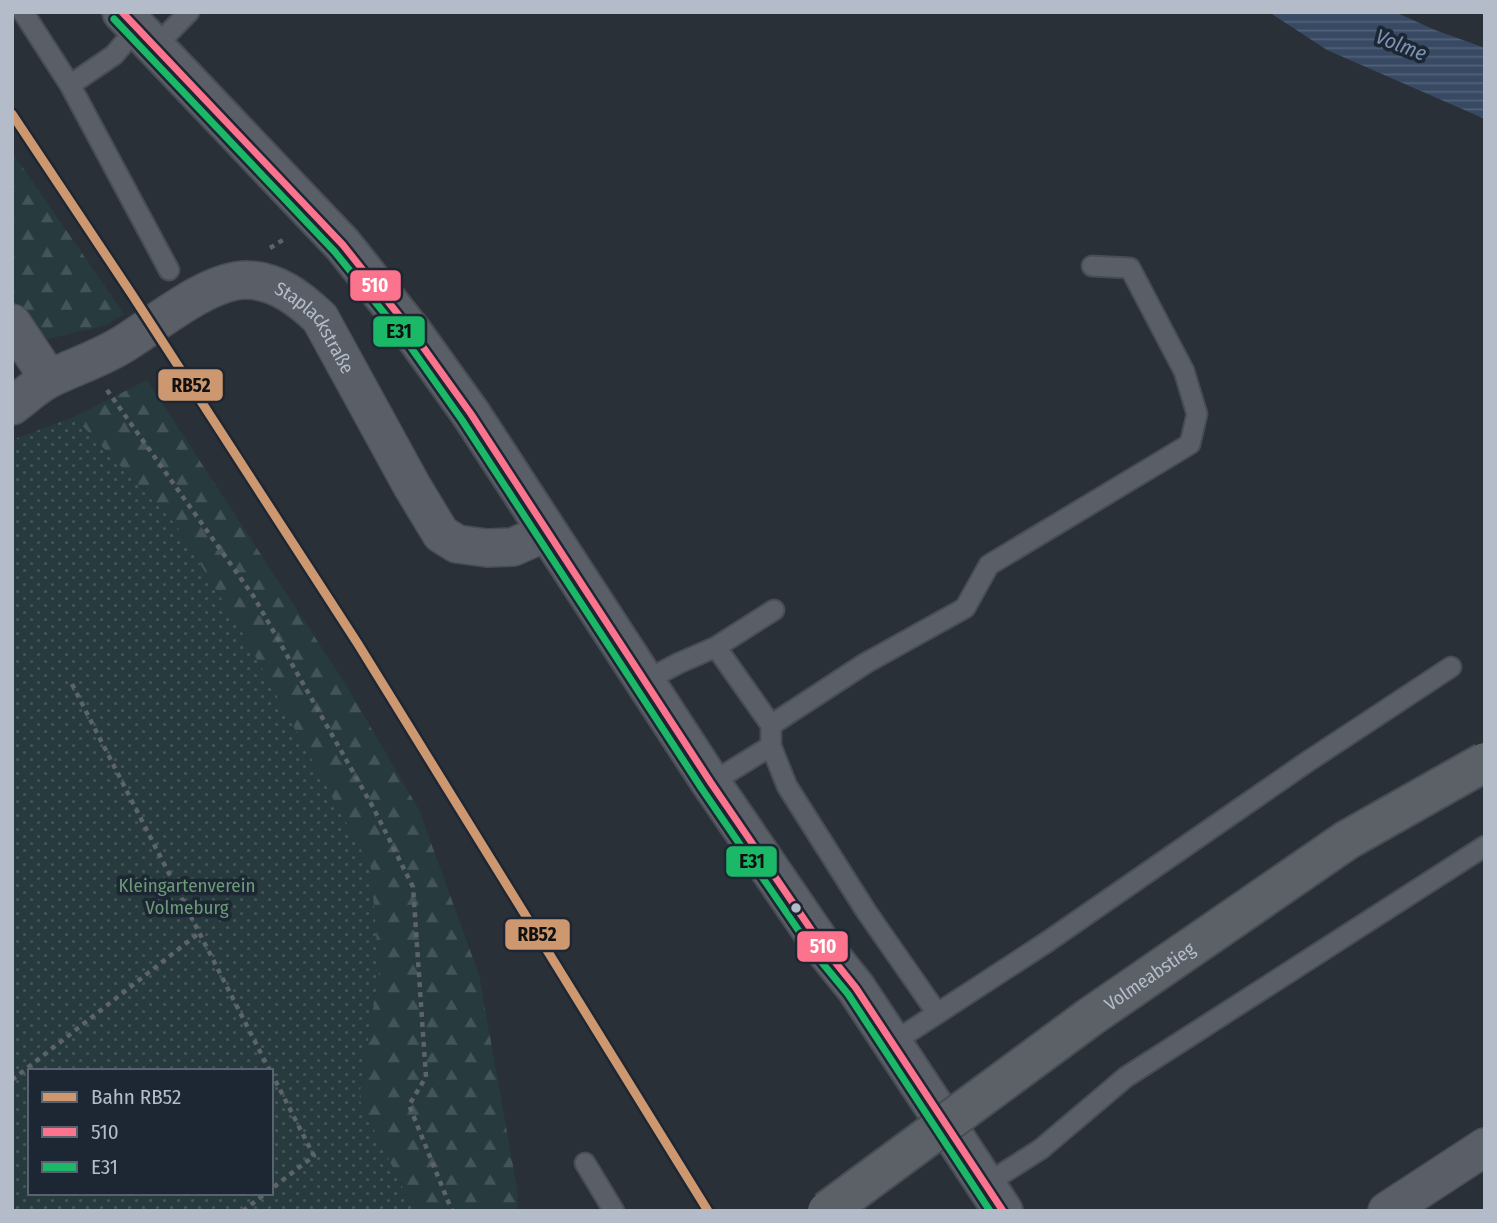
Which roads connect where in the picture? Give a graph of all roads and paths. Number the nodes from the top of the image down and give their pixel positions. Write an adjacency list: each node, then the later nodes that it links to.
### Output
1 (23, 12): 4 (lane)
2 (189, 12): 3 (lane)
3 (138, 29): 4 (lane); 11 (street)
4 (70, 85): 6 (lane)
5 (1092, 266): 17 (lane)
6 (169, 270)
7 (12, 323): 9 (street)
8 (105, 354): 9 (street, Staplackstraße); 11 (street, Staplackstraße); 34 (path)
9 (48, 379): 10 (street, Staplackstraße)
10 (12, 406)
11 (547, 532): 15 (street)
12 (774, 610): 13 (lane)
13 (716, 647): 15 (lane); 17 (lane)
14 (1451, 667): 23 (lane)
15 (645, 681): 20 (street)
16 (72, 684): 22 (path)
17 (771, 725): 18 (lane)
18 (771, 746): 20 (lane); 23 (lane)
19 (1485, 762): 36 (main road, Volmeabstieg, bridge)
20 (711, 783): 24 (street)
21 (1485, 846): 32 (lane)
22 (199, 933): 25 (path); 27 (path)
23 (937, 1013): 24 (lane)
24 (892, 1043): 32 (street)
25 (269, 1069)
26 (273, 1076): 30 (path)
27 (12, 1080)
28 (1485, 1147): 37 (street)
29 (585, 1163): 35 (lane)
30 (273, 1187)
31 (263, 1195): 33 (path)
32 (995, 1198)
33 (243, 1211)
34 (452, 1211)
35 (614, 1211)
36 (827, 1211)
37 (1387, 1211)

